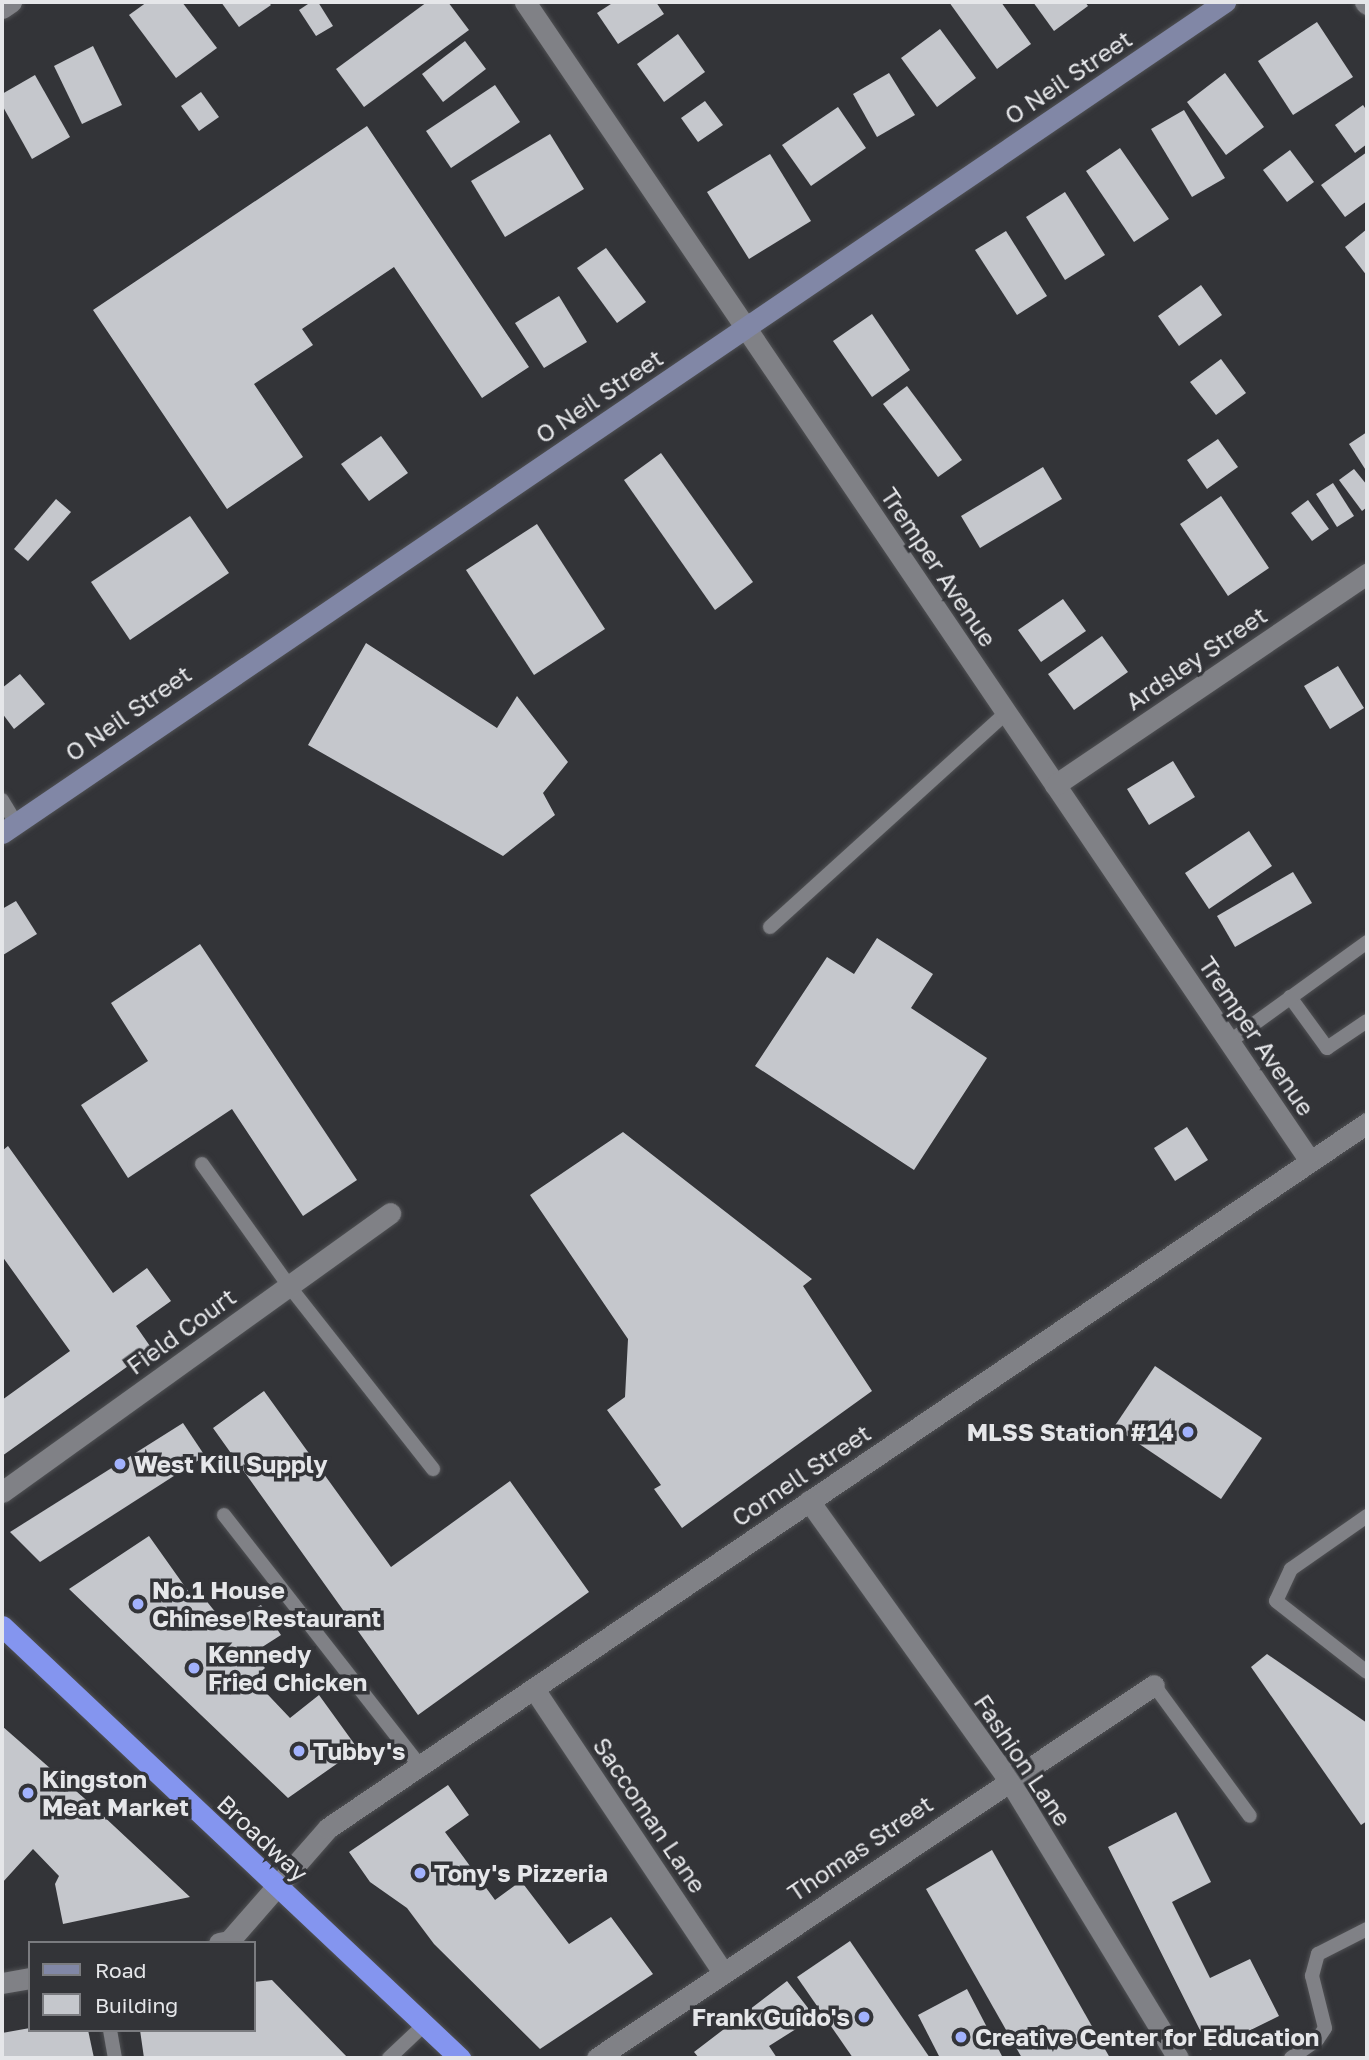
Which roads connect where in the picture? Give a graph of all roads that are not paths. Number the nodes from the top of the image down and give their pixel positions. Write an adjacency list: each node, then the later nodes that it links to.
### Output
1 (11, 2): 4 (street)
2 (525, 2): 5 (street, Tremper Avenue)
3 (1225, 2): 5 (street, O Neil Street)
4 (2, 8)
5 (747, 329): 7 (street, Tremper Avenue); 10 (street, O Neil Street)
6 (1367, 574): 8 (street, Ardsley Street)
7 (1006, 713): 8 (street, Tremper Avenue); 11 (lane)
8 (1055, 785): 15 (street, Tremper Avenue)
9 (2, 800): 10 (lane)
10 (9, 828)
11 (770, 927)
12 (1367, 942): 13 (lane)
13 (1290, 997): 14 (lane); 15 (lane)
14 (1367, 1021)
15 (1229, 1042): 17 (street, Tremper Avenue)
16 (1367, 1123): 17 (street, Cornell Street)
17 (1310, 1161): 23 (street, Cornell Street)
18 (202, 1164): 20 (lane)
19 (390, 1213): 20 (street, Field Court)
20 (289, 1286): 21 (lane); 22 (street, Field Court)
21 (433, 1469)
22 (2, 1492)
23 (809, 1501): 29 (street, Cornell Street); 31 (street, Fashion Lane)
24 (225, 1515): 30 (lane)
25 (1367, 1516): 27 (lane)
26 (2, 1626): 33 (highway, Broadway)
27 (1367, 1672)
28 (1154, 1685): 31 (street, Thomas Street); 32 (lane)
29 (534, 1689): 30 (street, Cornell Street); 36 (street, Saccoman Lane)
30 (419, 1766): 33 (street, Cornell Street)
31 (1009, 1780): 36 (street, Thomas Street); 45 (street, Fashion Lane)
32 (1250, 1816)
33 (276, 1885): 35 (street, Cornell Street); 39 (highway, Broadway)
34 (1367, 1929): 46 (lane)
35 (229, 1941)
36 (722, 1971): 44 (street, Thomas Street)
37 (28, 1978): 38 (street)
38 (2, 1983)
39 (424, 2025): 42 (lane); 43 (highway, Broadway)
40 (110, 2032): 41 (lane)
41 (115, 2058)
42 (389, 2058)
43 (460, 2058)
44 (597, 2058)
45 (1178, 2058)
46 (1291, 2058)

